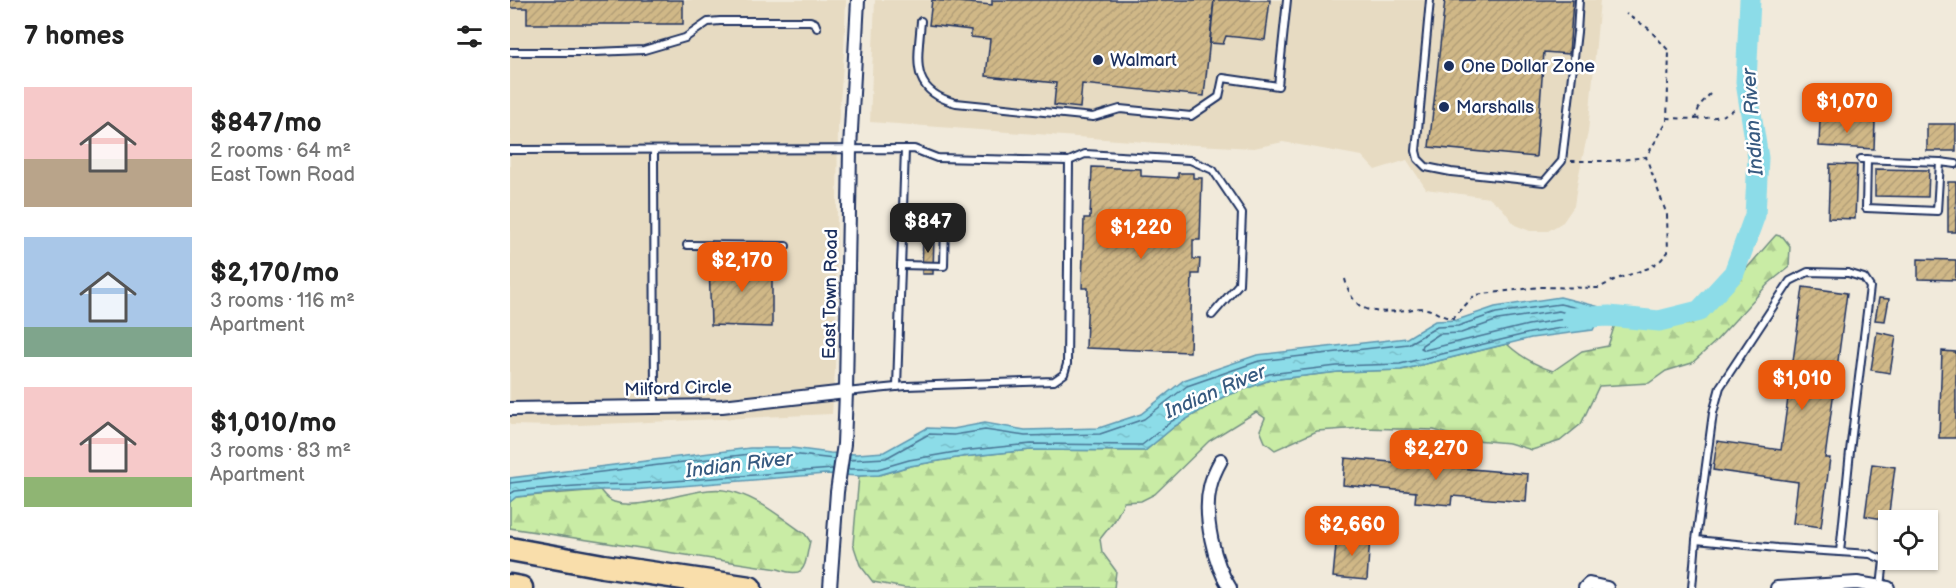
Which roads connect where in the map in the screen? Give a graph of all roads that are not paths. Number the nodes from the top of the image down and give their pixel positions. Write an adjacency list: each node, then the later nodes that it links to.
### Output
1 (858, 0): 8 (street, East Town Road)
2 (1287, 0): 5 (lane)
3 (1430, 0): 4 (lane)
4 (1579, 0)
5 (921, 21)
6 (818, 28): 7 (lane)
7 (510, 52)
8 (850, 149): 9 (lane); 11 (lane); 21 (street, East Town Road)
9 (905, 149): 12 (lane); 15 (lane)
10 (510, 150): 11 (lane)
11 (654, 151): 22 (lane)
12 (1069, 161): 19 (lane); 20 (lane)
13 (1940, 162): 13 (lane); 14 (lane)
14 (1956, 164)
15 (902, 221): 18 (lane); 18 (lane)
16 (687, 245): 17 (lane)
17 (786, 246)
18 (901, 265): 20 (lane)
19 (1212, 315)
20 (897, 387): 21 (lane)
21 (846, 392): 22 (street, Milford Circle); 32 (street, East Town Road)
22 (655, 408): 23 (street, Milford Circle)
23 (510, 409)
24 (1221, 460): 33 (street)
25 (1696, 540): 27 (lane); 27 (lane); 36 (lane)
26 (510, 549): 31 (highway)
27 (1840, 552): 29 (lane)
28 (510, 586): 30 (highway)
29 (1885, 587): 37 (street)
30 (521, 588)
31 (750, 588)
32 (830, 588)
33 (1230, 588)
34 (1585, 588): 35 (street)
35 (1607, 588)
36 (1692, 588)
37 (1777, 588)

